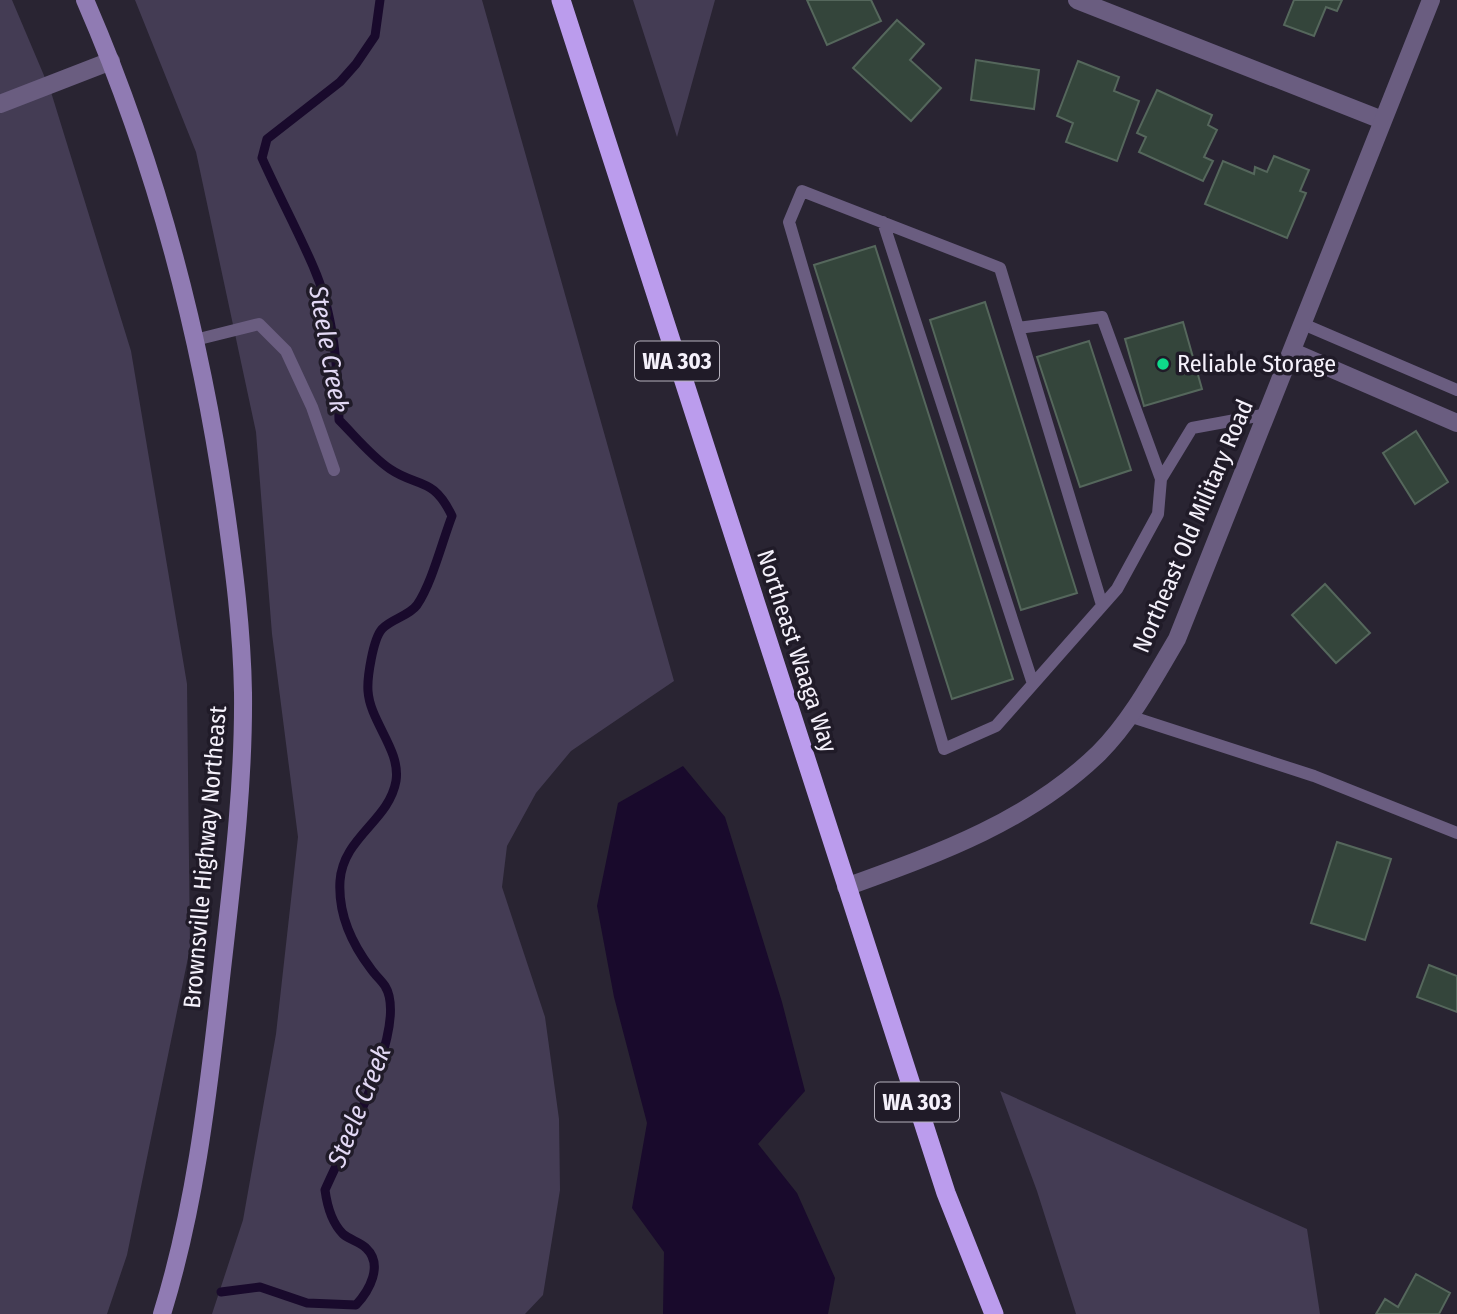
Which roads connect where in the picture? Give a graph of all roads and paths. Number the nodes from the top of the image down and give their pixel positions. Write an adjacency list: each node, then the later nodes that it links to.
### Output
1 (85, 0): 5 (main road, Brownsville Highway Northeast)
2 (561, 0): 22 (highway, Northeast Waaga Way / WA 303)
3 (1077, 0): 7 (street)
4 (1431, 0): 7 (street, Northeast Old Military Road)
5 (111, 61): 6 (street); 11 (main road, Brownsville Highway Northeast)
6 (0, 104)
7 (1382, 120): 9 (street, Northeast Old Military Road)
8 (883, 222): 10 (lane); 19 (lane); 19 (lane)
9 (1303, 324): 12 (street, Northeast Old Military Road); 13 (lane)
10 (1018, 328): 17 (lane); 18 (lane)
11 (195, 340): 16 (lane); 23 (main road, Brownsville Highway Northeast)
12 (1293, 352): 14 (street, Northeast Old Military Road); 15 (street)
13 (1457, 390)
14 (1268, 414): 17 (lane); 20 (street, Northeast Old Military Road)
15 (1457, 423)
16 (334, 470)
17 (1161, 479): 18 (lane)
18 (1102, 605): 19 (lane)
19 (1033, 684)
20 (1129, 716): 21 (lane); 22 (street, Northeast Old Military Road)
21 (1457, 833)
22 (846, 887): 24 (highway, Northeast Waaga Way / WA 303)
23 (162, 1314)
24 (993, 1314)

